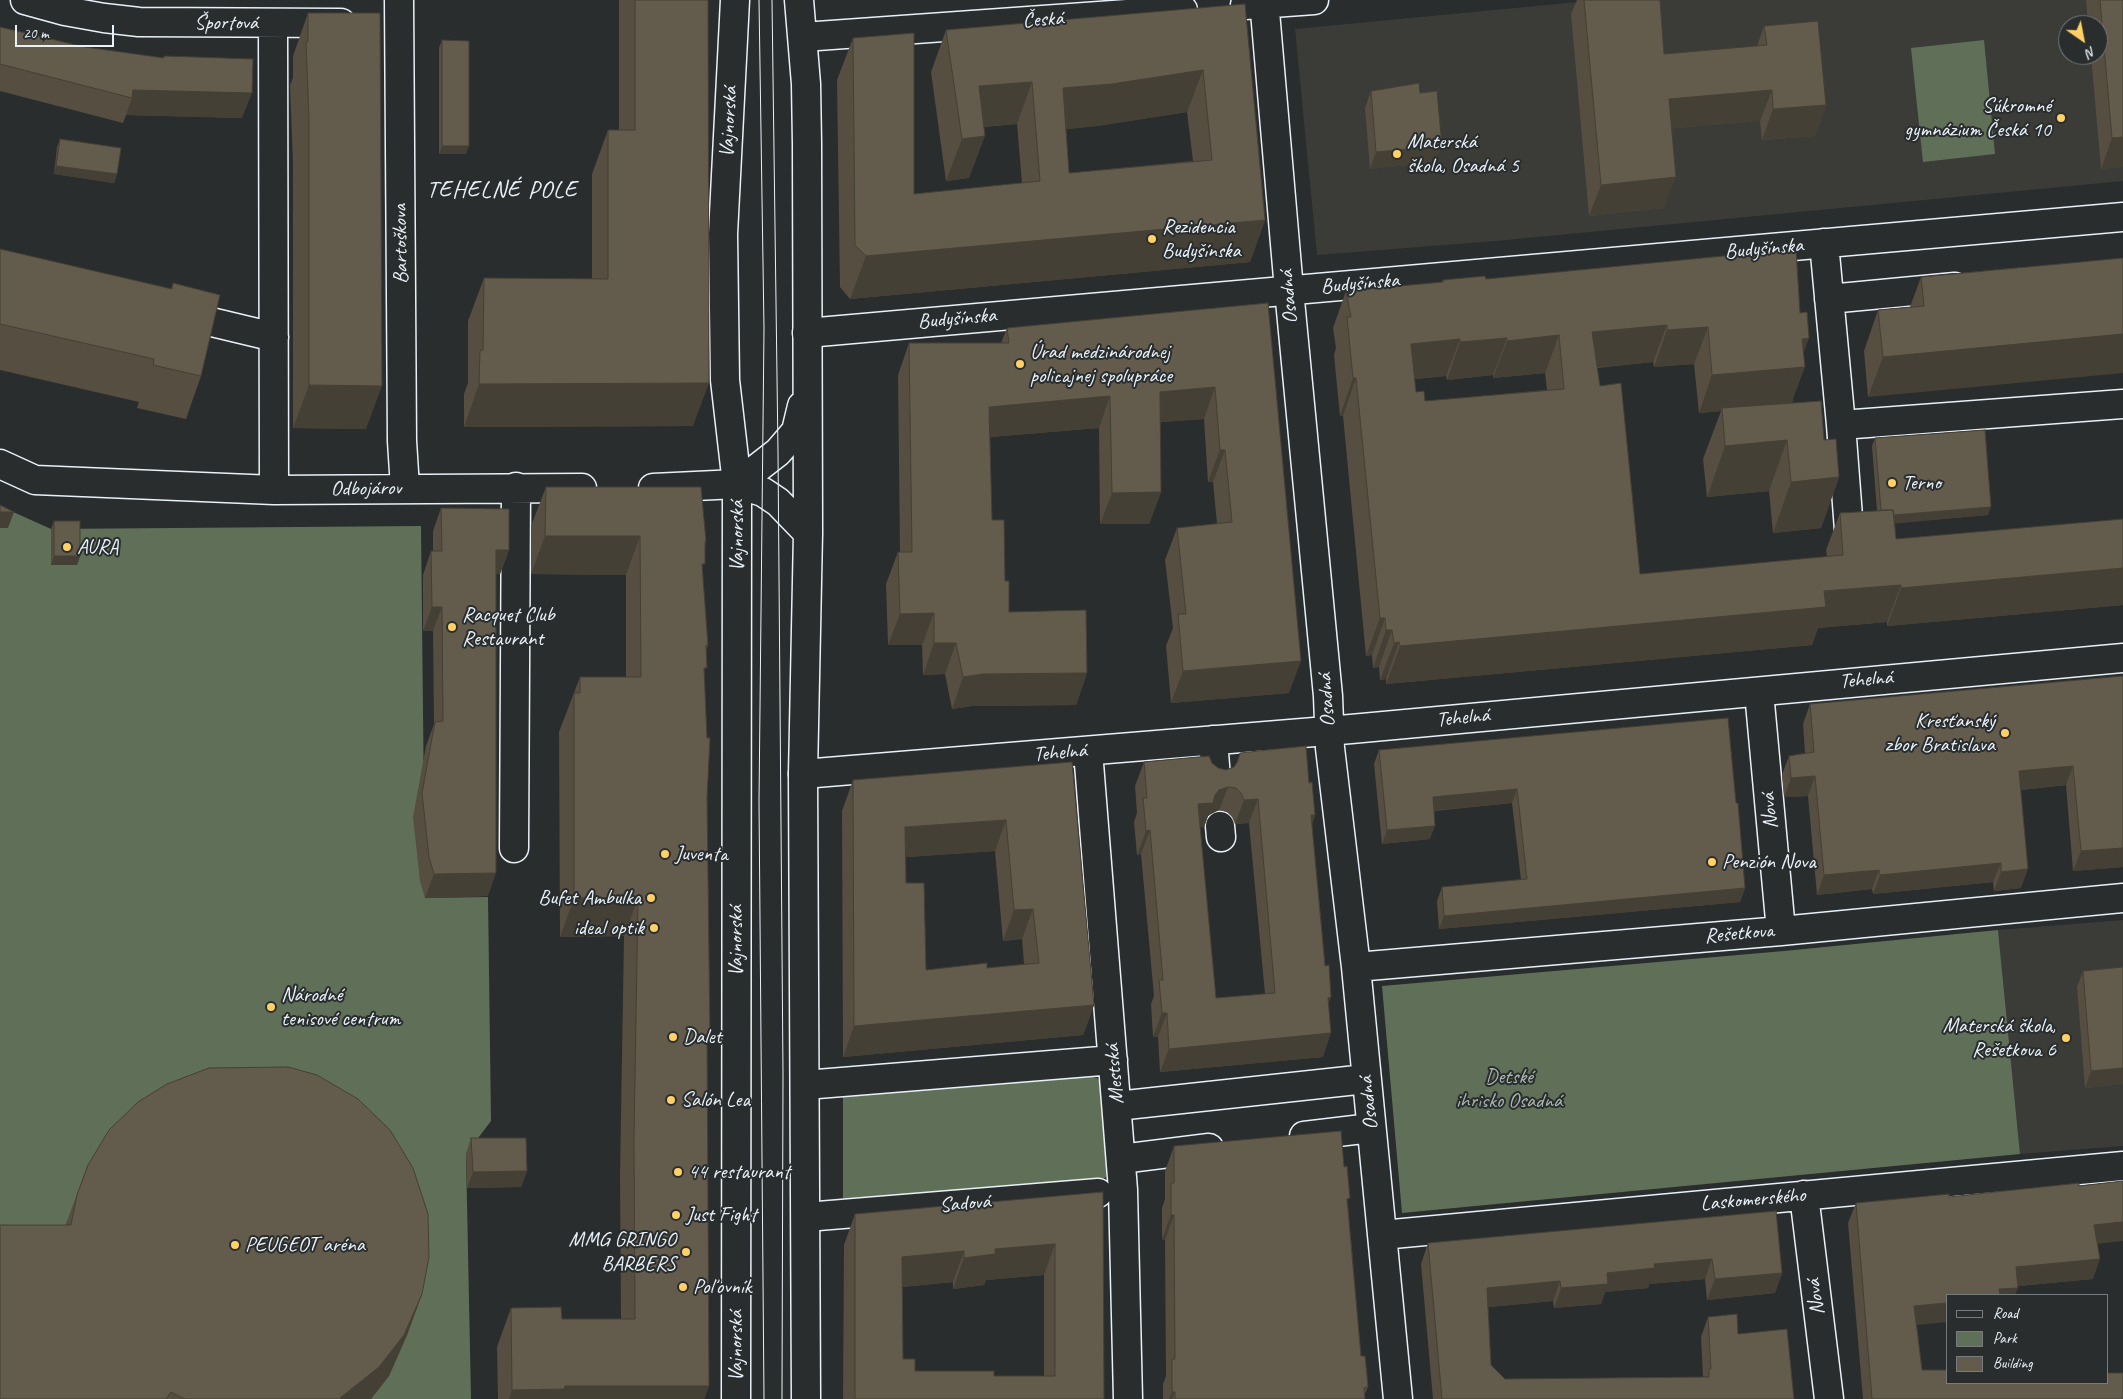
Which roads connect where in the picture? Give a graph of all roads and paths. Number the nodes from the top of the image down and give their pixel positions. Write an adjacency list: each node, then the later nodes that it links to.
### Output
1 (25, 0): 7 (street, Športová)
2 (735, 0): 21 (street, Vajnorská)
3 (799, 0): 8 (street, Vajnorská)
4 (1314, 0): 5 (street, Česká)
5 (1264, 2): 8 (street, Česká); 12 (street, Osadná)
6 (385, 18): 7 (street, Športová); 23 (street, Bartoškova)
7 (273, 23): 16 (street)
8 (802, 37): 15 (street, Vajnorská)
9 (2123, 217): 10 (street, Budyšínska)
10 (1824, 243): 12 (street, Budyšínska); 13 (street, Budyšínska)
11 (1978, 285): 13 (street)
12 (1288, 290): 15 (street, Budyšínska); 29 (street, Osadná)
13 (1829, 299): 19 (street, Budyšínska)
14 (151, 308): 16 (street)
15 (807, 333): 17 (street, Vajnorská)
16 (274, 337): 24 (street)
17 (808, 380): 21 (street, Vajnorská); 26 (street, Vajnorská)
18 (2123, 404): 19 (street)
19 (1841, 425): 25 (street, Budyšínska)
20 (0, 464): 24 (street, Odbojárov)
21 (737, 484): 22 (street, Odbojárov); 26 (street, Vajnorská); 51 (street, Vajnorská)
22 (516, 487): 23 (street, Odbojárov); 34 (street)
23 (405, 488): 24 (street, Odbojárov)
24 (274, 490)
25 (1849, 530)
26 (808, 533): 32 (street, Vajnorská)
27 (2123, 658): 28 (street, Tehelná)
28 (1759, 692): 29 (street, Tehelná); 36 (street, Nová)
29 (1330, 730): 30 (street, Tehelná); 37 (street, Osadná)
30 (1212, 740): 31 (street, Tehelná); 33 (street)
31 (1088, 750): 32 (street, Tehelná); 38 (street, Mestská)
32 (803, 774): 40 (street, Vajnorská)
33 (1216, 778)
34 (514, 848)
35 (2123, 898): 36 (street, Rešetkova)
36 (1781, 931): 37 (street, Rešetkova)
37 (1356, 967): 39 (street, Osadná)
38 (1113, 1060): 40 (street); 41 (street, Mestská)
39 (1366, 1079): 41 (street); 42 (street, Osadná)
40 (805, 1085): 49 (street, Vajnorská)
41 (1117, 1106): 45 (street, Mestská)
42 (1371, 1128): 43 (street); 50 (street, Osadná)
43 (1275, 1140)
44 (1237, 1145): 45 (street)
45 (1121, 1159): 47 (street, Mestská)
46 (2123, 1166): 48 (street, Laskomerského)
47 (1124, 1190): 49 (street, Sadová); 53 (street, Mestská)
48 (1804, 1195): 50 (street, Laskomerského); 55 (street, Nová)
49 (806, 1217): 52 (street, Vajnorská)
50 (1382, 1235): 54 (street, Osadná)
51 (736, 1399)
52 (806, 1399)
53 (1128, 1399)
54 (1398, 1399)
55 (1829, 1399)

